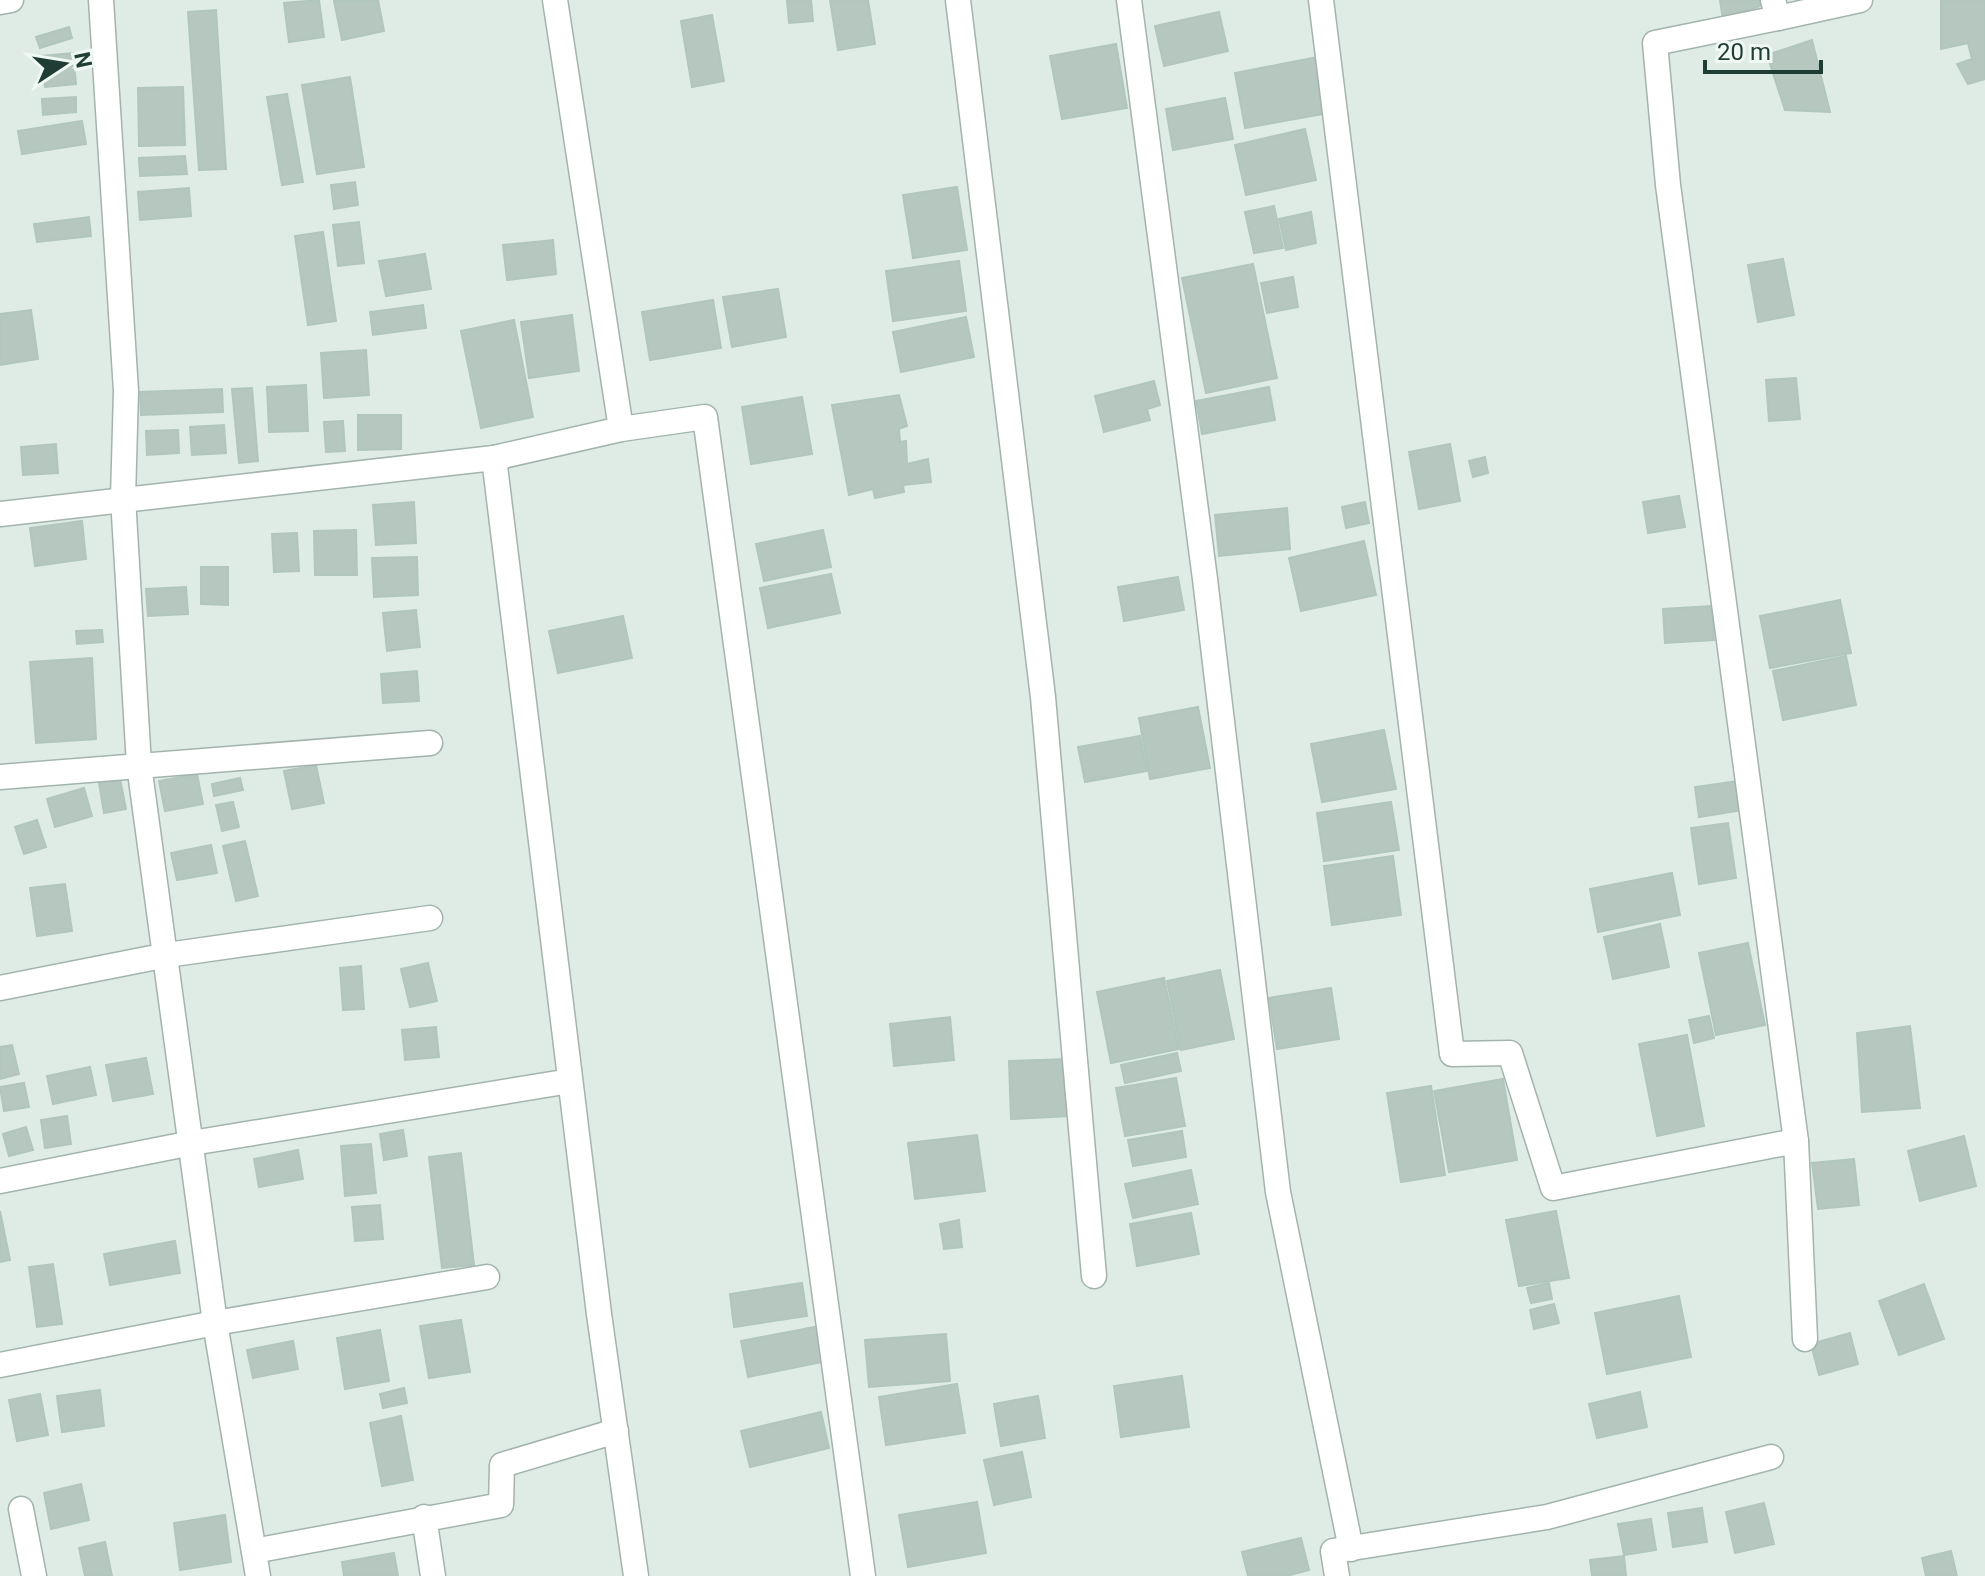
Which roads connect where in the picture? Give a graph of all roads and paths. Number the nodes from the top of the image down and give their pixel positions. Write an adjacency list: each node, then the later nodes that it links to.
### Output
1 (11, 0): 8 (street)
2 (101, 0): 12 (street)
3 (555, 0): 10 (street)
4 (958, 0): 24 (street)
5 (1129, 0): 33 (street)
6 (1321, 0): 21 (street)
7 (1860, 0): 9 (street)
8 (0, 2)
9 (1775, 9): 21 (street)
10 (621, 429): 11 (street); 39 (street)
11 (494, 458): 12 (street); 20 (street)
12 (123, 498): 13 (street); 15 (street)
13 (0, 514)
14 (430, 743): 15 (street)
15 (139, 765): 16 (street); 18 (street)
16 (0, 777)
17 (430, 918): 18 (street)
18 (167, 955): 19 (street); 22 (street)
19 (0, 988)
20 (570, 1081): 22 (street); 29 (street)
21 (1796, 1141): 27 (street)
22 (192, 1143): 23 (street); 26 (street)
23 (0, 1181)
24 (1094, 1276)
25 (487, 1277): 26 (street)
26 (215, 1323): 28 (street); 34 (street)
27 (1805, 1339)
28 (0, 1365)
29 (616, 1431): 32 (street); 38 (street)
30 (1771, 1457): 33 (street)
31 (21, 1509): 35 (street)
32 (424, 1517): 34 (street); 37 (street)
33 (1351, 1549): 40 (street)
34 (254, 1551): 36 (street)
35 (34, 1576)
36 (258, 1576)
37 (433, 1576)
38 (636, 1576)
39 (863, 1576)
40 (1337, 1576)

